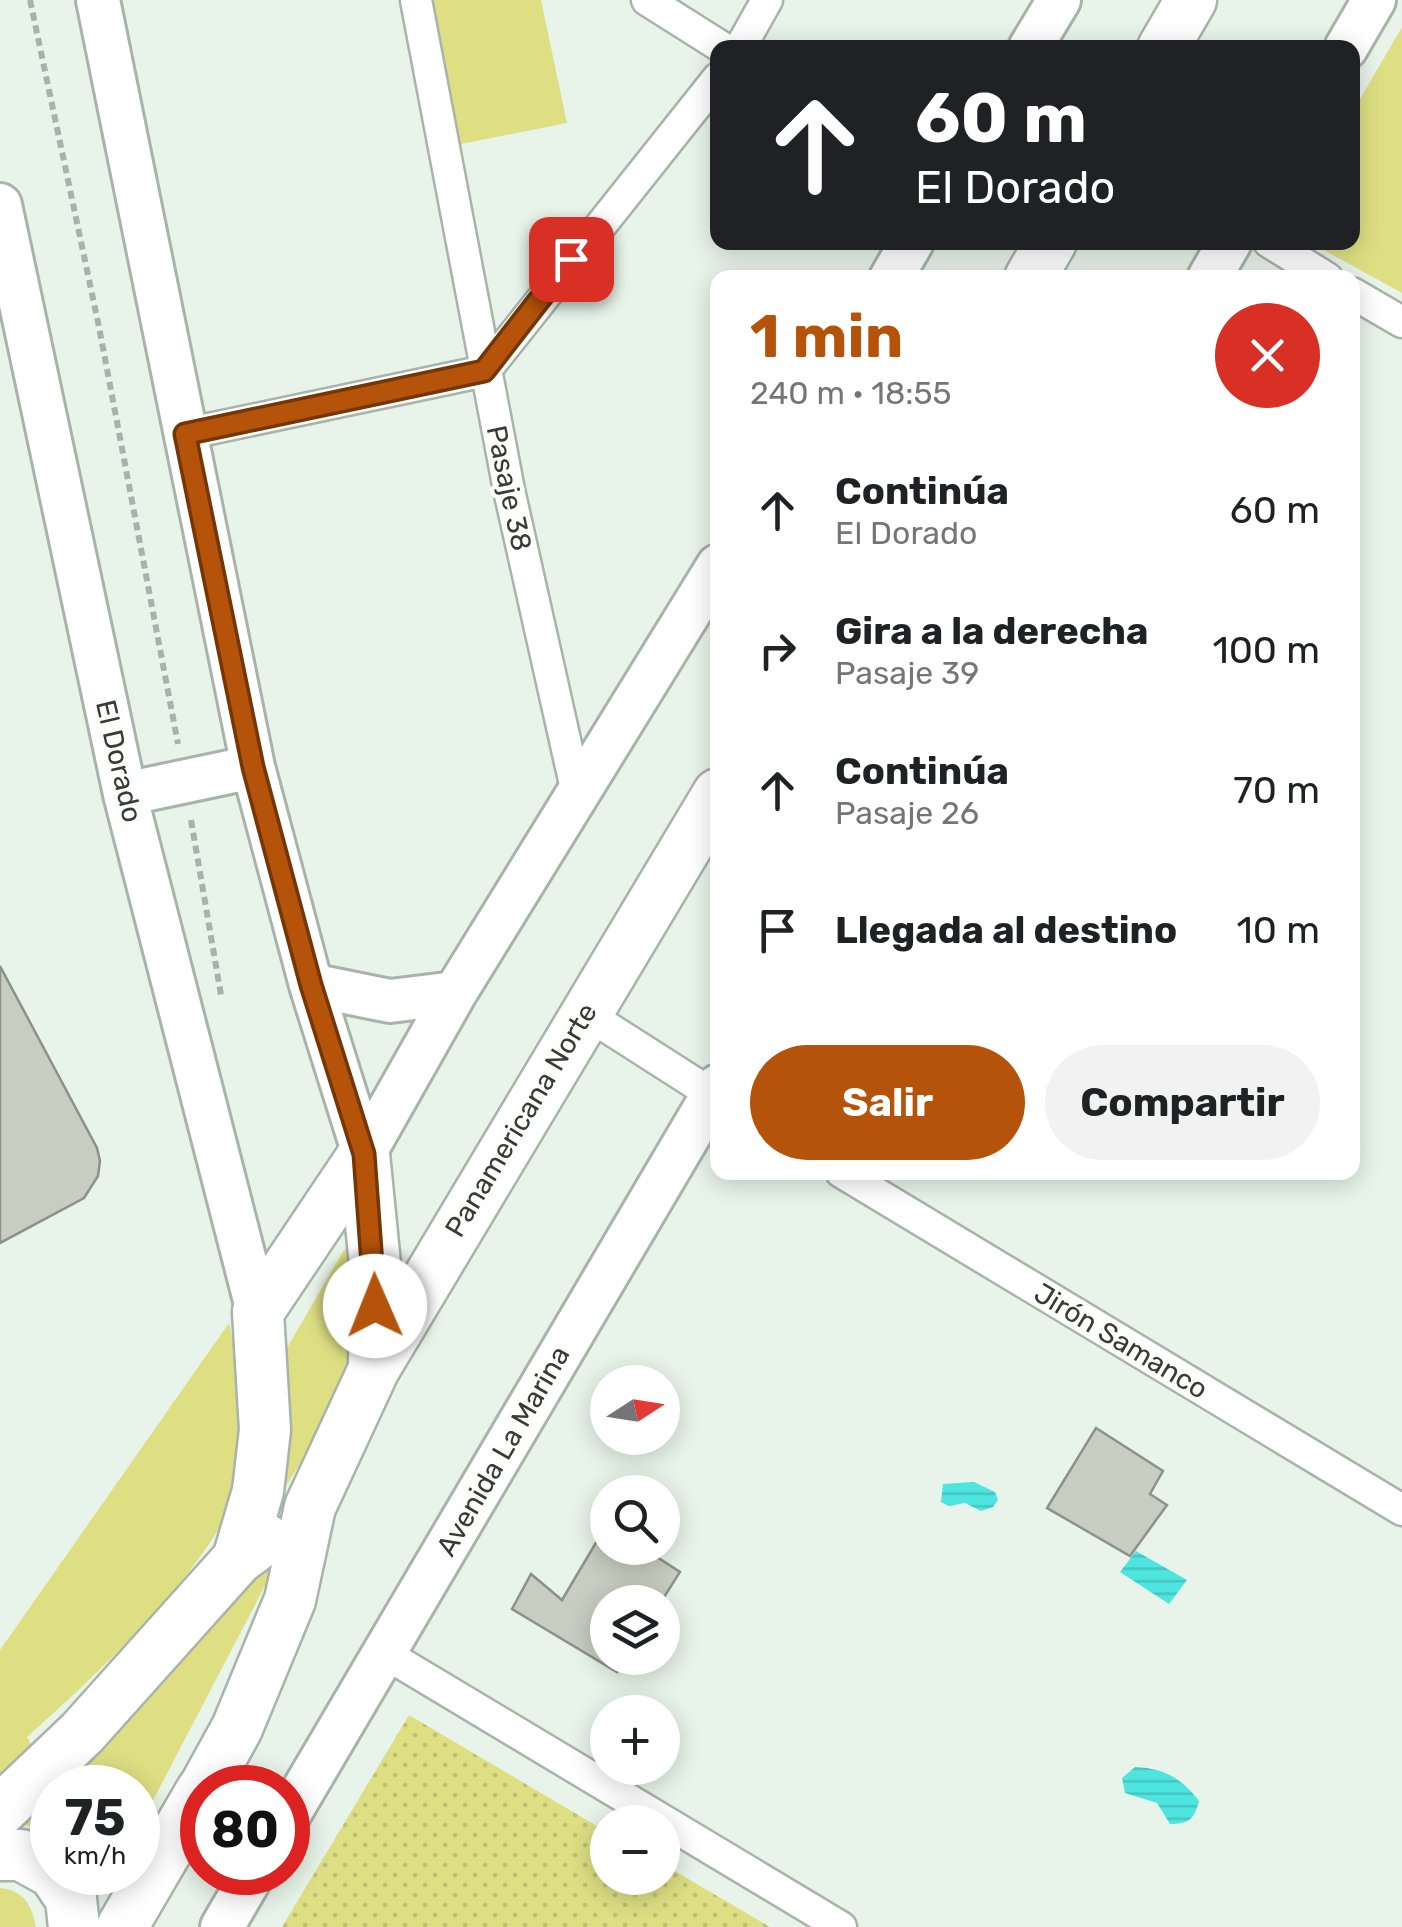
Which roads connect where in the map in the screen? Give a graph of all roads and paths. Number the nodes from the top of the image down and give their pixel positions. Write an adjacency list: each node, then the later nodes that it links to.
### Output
1 (30, 0): 24 (path)
2 (98, 0): 21 (main road)
3 (416, 0): 20 (street, Pasaje 38)
4 (647, 0): 9 (street)
5 (768, 0): 10 (street)
6 (1059, 0): 11 (main road)
7 (1192, 0): 12 (highway)
8 (1374, 0): 13 (main road)
9 (710, 40)
10 (745, 40)
11 (1035, 40)
12 (1168, 40)
13 (1351, 40)
14 (710, 88): 20 (street)
15 (0, 205): 25 (main road, El Dorado)
16 (1282, 250): 17 (street)
17 (1314, 270)
18 (1360, 298): 19 (street)
19 (1402, 322)
20 (484, 371): 21 (street); 26 (street, Pasaje 38)
21 (185, 434): 23 (main road)
22 (710, 579): 26 (main road)
23 (253, 767): 24 (main road); 28 (main road)
24 (184, 779): 25 (main road); 30 (path)
25 (125, 794): 36 (main road, El Dorado)
26 (578, 798): 29 (main road)
27 (710, 807): 31 (highway, Panamericana Norte)
28 (311, 985): 29 (main road); 34 (main road)
29 (455, 994): 34 (main road)
30 (224, 1011)
31 (584, 1013): 32 (street); 37 (highway, Panamericana Norte)
32 (710, 1089)
33 (710, 1103): 41 (main road, Avenida La Marina)
34 (364, 1154): 36 (highway); 37 (highway)
35 (854, 1180): 39 (street, Jirón Samanco)
36 (258, 1312): 40 (highway)
37 (374, 1369): 38 (highway, Panamericana Norte)
38 (310, 1507): 40 (highway, Panamericana Norte); 42 (highway, Panamericana Norte)
39 (1402, 1510)
40 (238, 1559): 44 (highway, Panamericana Norte)
41 (384, 1654): 43 (main road, Avenida La Marina); 53 (street)
42 (216, 1765)
43 (310, 1779)
44 (0, 1811)
45 (180, 1828): 51 (highway, Panamericana Norte)
46 (0, 1856): 47 (highway)
47 (30, 1860)
48 (68, 1895): 50 (highway)
49 (241, 1895): 52 (main road)
50 (74, 1927)
51 (122, 1927)
52 (222, 1927)
53 (840, 1927)

